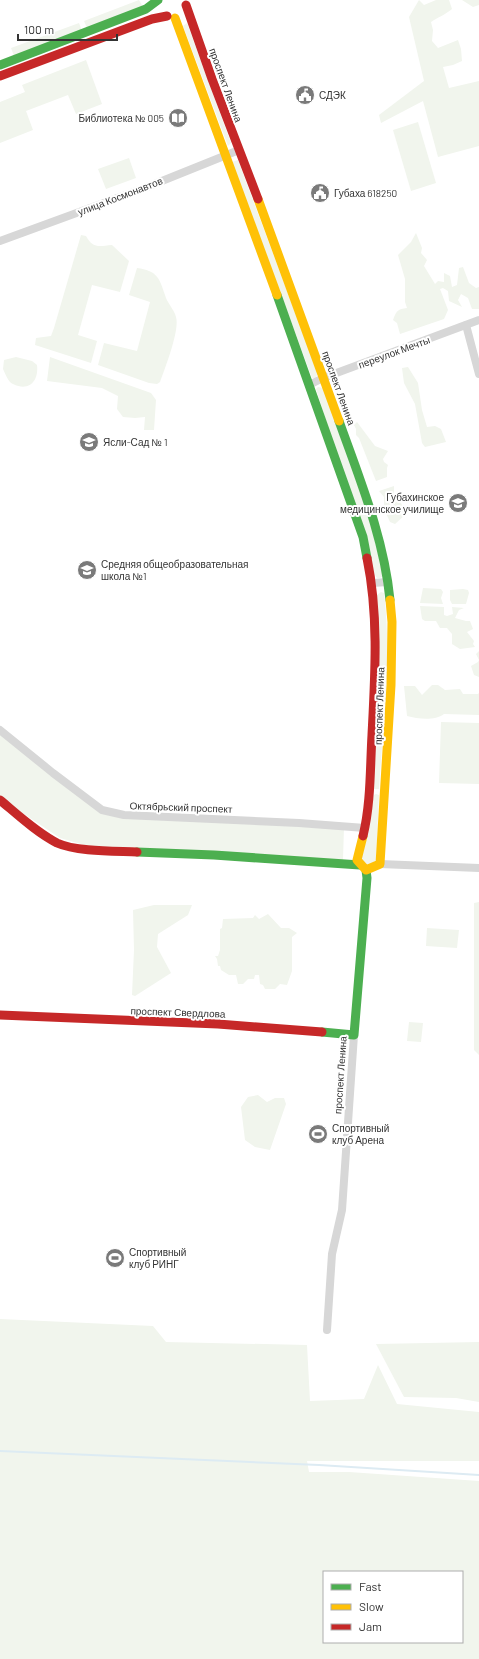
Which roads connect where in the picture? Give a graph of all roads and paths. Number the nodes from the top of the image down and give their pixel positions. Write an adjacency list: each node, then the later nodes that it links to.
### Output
1 (158, 0): 5 (main road)
2 (161, 0): 4 (main road, проспект Ленина)
3 (186, 3): 4 (main road); 7 (main road, проспект Ленина)
4 (171, 17): 6 (main road); 8 (main road, проспект Ленина)
5 (0, 65)
6 (0, 76)
7 (239, 150): 8 (street, улица Космонавтов); 13 (main road, проспект Ленина)
8 (226, 155): 9 (street, улица Космонавтов); 14 (main road, проспект Ленина)
9 (0, 241)
10 (479, 320): 11 (street, переулок Мечты)
11 (466, 325): 12 (street); 13 (street, переулок Мечты)
12 (479, 374)
13 (323, 378): 14 (street, переулок Мечты); 15 (main road, проспект Ленина)
14 (309, 385): 16 (main road, проспект Ленина)
15 (388, 582): 16 (street); 19 (main road, проспект Ленина)
16 (372, 583): 18 (main road, проспект Ленина)
17 (0, 730): 21 (street, Октябрьский проспект)
18 (369, 794): 19 (main road); 21 (main road, проспект Ленина)
19 (384, 795): 22 (main road, проспект Ленина)
20 (0, 800): 23 (main road)
21 (365, 828): 23 (main road, проспект Ленина)
22 (380, 864): 23 (main road); 24 (street)
23 (363, 867): 26 (main road, проспект Ленина)
24 (479, 868)
25 (0, 1015): 26 (main road, проспект Свердлова)
26 (354, 1036): 27 (street, проспект Ленина)
27 (327, 1330)

